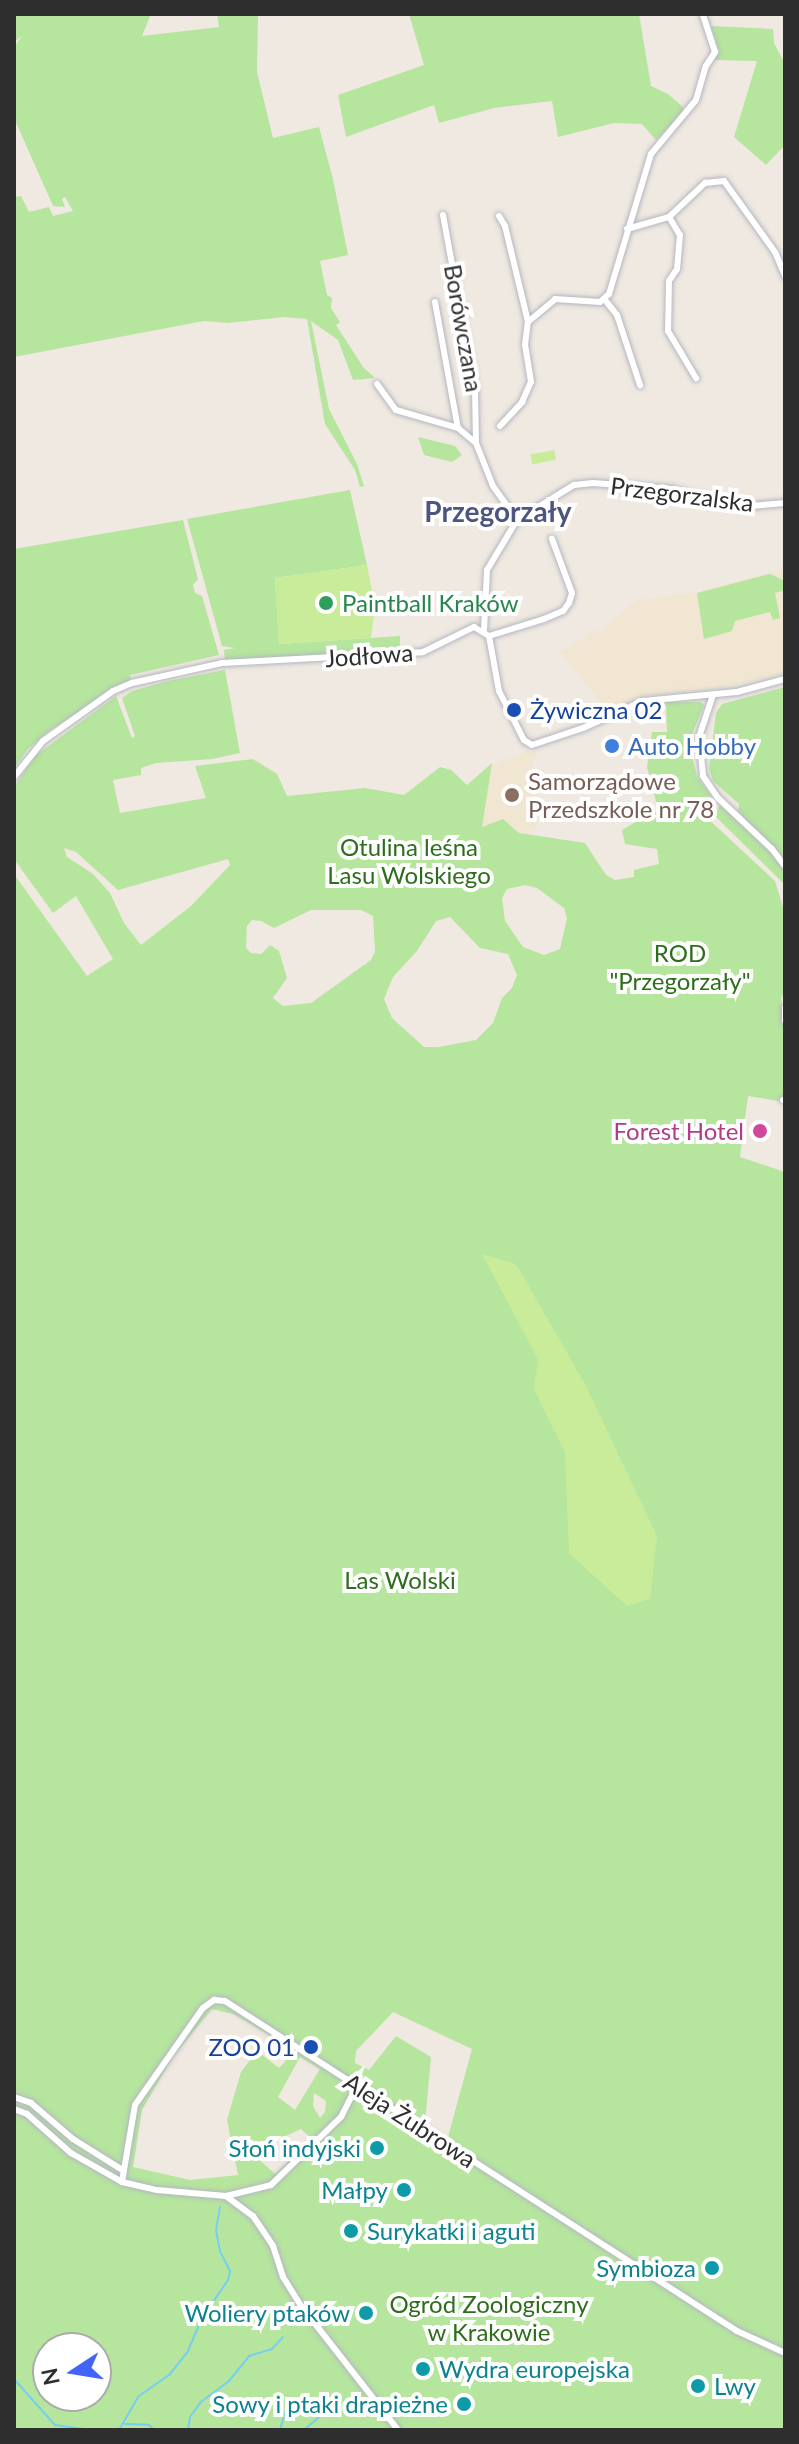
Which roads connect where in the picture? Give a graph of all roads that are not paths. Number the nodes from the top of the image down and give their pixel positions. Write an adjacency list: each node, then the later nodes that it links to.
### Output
1 (703, 14): 5 (street)
2 (443, 215): 15 (street, Borówczana)
3 (499, 216): 9 (street)
4 (669, 217): 5 (street); 6 (street); 10 (street)
5 (627, 229): 7 (street)
6 (785, 276)
7 (605, 300): 9 (street); 12 (street)
8 (435, 302): 14 (street)
9 (528, 322): 13 (street)
10 (696, 378)
11 (377, 384): 14 (street)
12 (640, 385)
13 (500, 426)
14 (458, 428): 15 (street)
15 (476, 443): 17 (street)
16 (785, 503): 17 (street, Przegorzalska)
17 (517, 520): 19 (street, Przegorzalska)
18 (552, 539): 19 (street, Jodłowa)
19 (487, 633): 21 (street); 22 (street, Jodłowa)
20 (785, 679): 21 (street)
21 (713, 695): 23 (street)
22 (14, 777)
23 (785, 866)
24 (785, 1008): 25 (street)
25 (785, 1021)
26 (357, 2085): 29 (street, Aleja Żubrowa); 31 (street); 32 (street, Aleja Żubrowa)
27 (14, 2097): 29 (street)
28 (14, 2109): 30 (street)
29 (124, 2171): 30 (street, Aleja Żubrowa)
30 (122, 2182): 31 (street)
31 (226, 2196): 33 (street)
32 (785, 2353)
33 (398, 2430)

